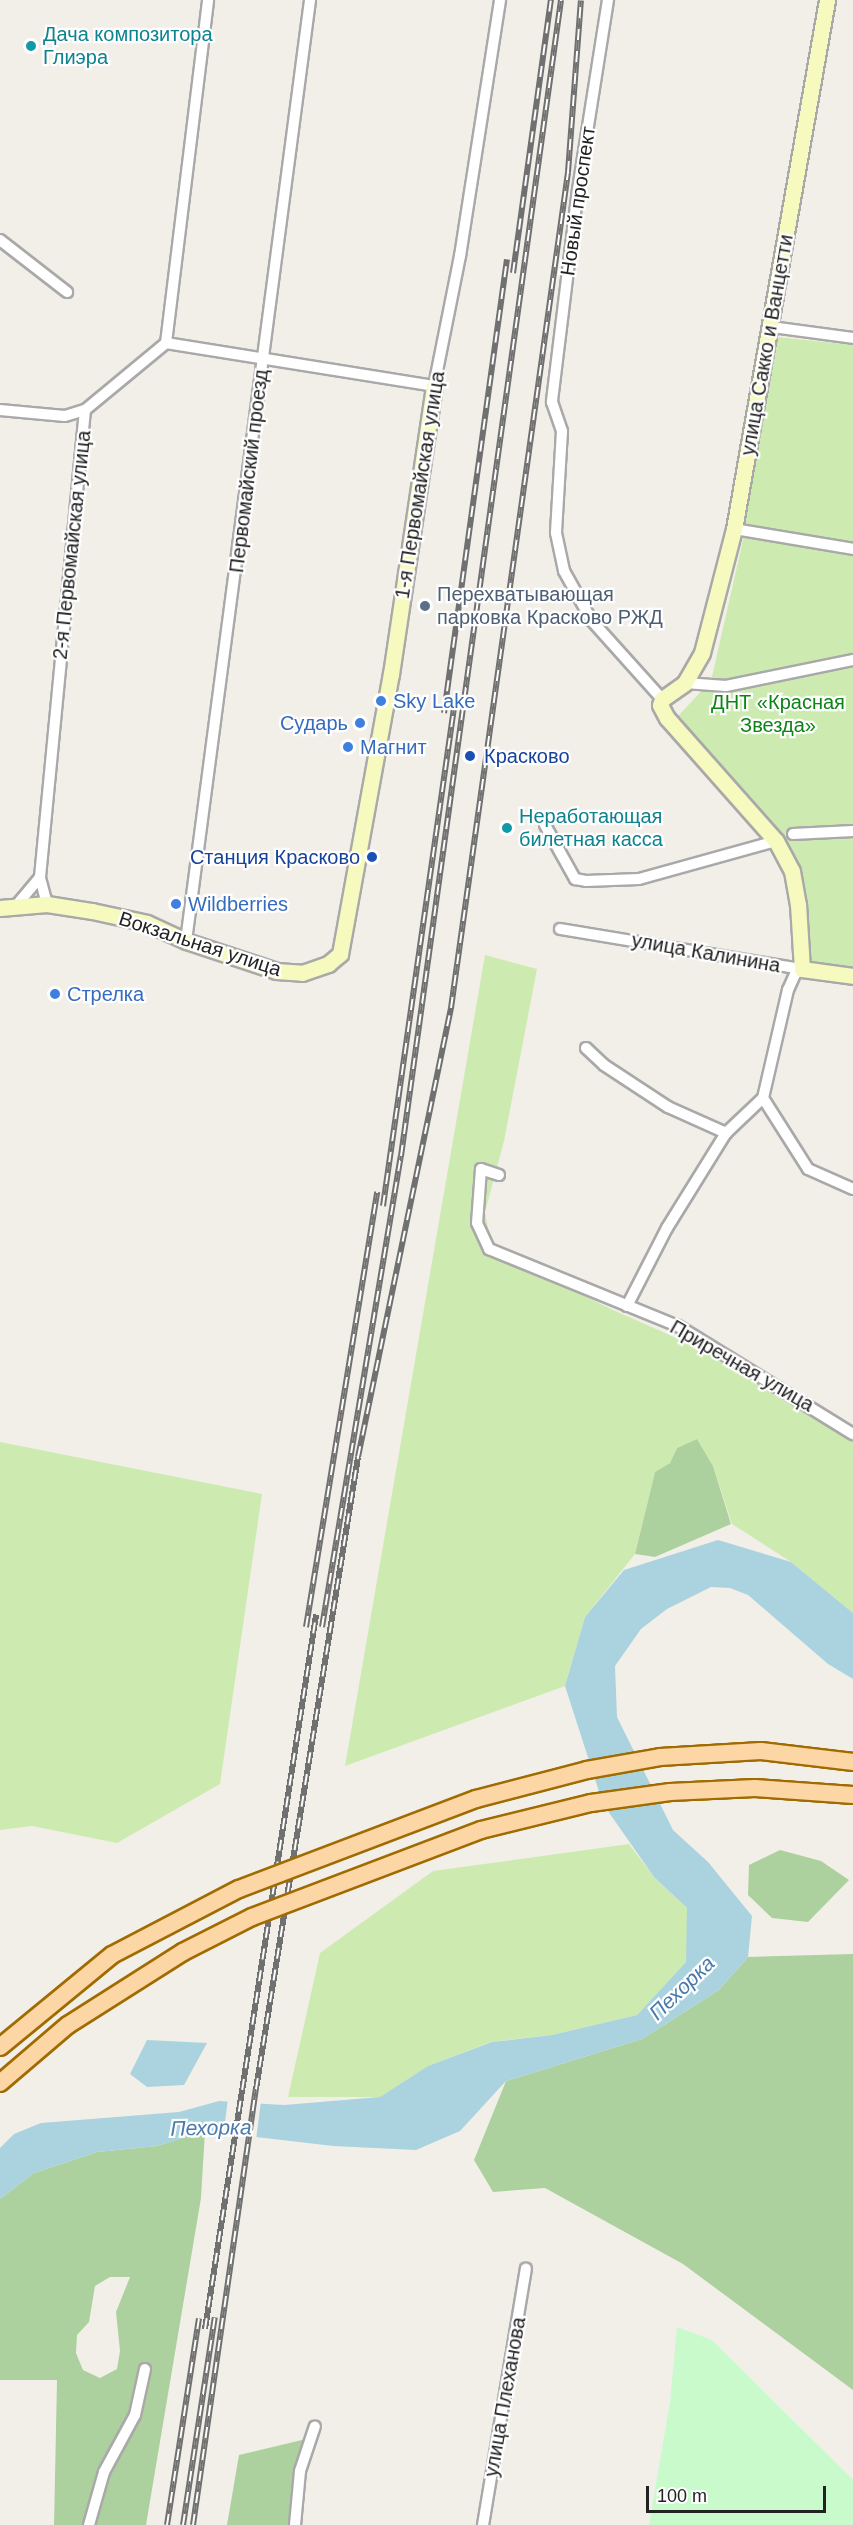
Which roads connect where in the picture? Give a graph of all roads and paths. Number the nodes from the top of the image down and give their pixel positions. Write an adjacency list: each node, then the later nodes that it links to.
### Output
1 (208, 0): 10 (street)
2 (310, 0): 11 (street, Первомайский проезд)
3 (500, 0): 12 (street, 1-я Первомайская улица)
4 (608, 0): 19 (street, Новый проспект)
5 (827, 0): 8 (main road, улица Сакко и Ванцетти)
6 (0, 240): 7 (street)
7 (67, 292)
8 (772, 327): 9 (street); 15 (main road, улица Сакко и Ванцетти)
9 (853, 338)
10 (166, 342): 11 (street); 14 (street, 2-я Первомайская улица)
11 (263, 360): 12 (street); 28 (street, Первомайский проезд)
12 (434, 386): 29 (main road, 1-я Первомайская улица)
13 (0, 410): 14 (street)
14 (85, 410): 24 (street, 2-я Первомайская улица)
15 (734, 529): 16 (street); 18 (main road, улица Сакко и Ванцетти)
16 (853, 549)
17 (853, 660): 18 (street)
18 (685, 683): 19 (main road)
19 (662, 699): 23 (main road)
20 (545, 825): 23 (street)
21 (853, 831): 22 (street)
22 (793, 834)
23 (776, 842): 30 (main road)
24 (40, 877): 25 (street, 2-я Первомайская улица); 26 (street)
25 (47, 904): 26 (main road, Вокзальная улица); 28 (main road, Вокзальная улица)
26 (8, 907)
27 (560, 929): 30 (street, улица Калинина)
28 (186, 941): 29 (main road, Вокзальная улица)
29 (328, 964)
30 (802, 969): 31 (main road, улица Калинина); 33 (street)
31 (853, 976)
32 (586, 1048): 34 (street)
33 (763, 1098): 34 (street); 36 (street)
34 (726, 1133): 37 (street)
35 (499, 1175): 37 (street, Приречная улица)
36 (853, 1188)
37 (627, 1306): 38 (street, Приречная улица)
38 (853, 1434)
39 (853, 1762): 41 (main road, bridge)
40 (853, 1795): 42 (main road, bridge)
41 (0, 2047)
42 (0, 2083)
43 (526, 2269): 48 (street, улица Плеханова)
44 (145, 2369): 46 (street)
45 (315, 2426): 47 (street)
46 (89, 2525)
47 (295, 2525)
48 (483, 2525)

